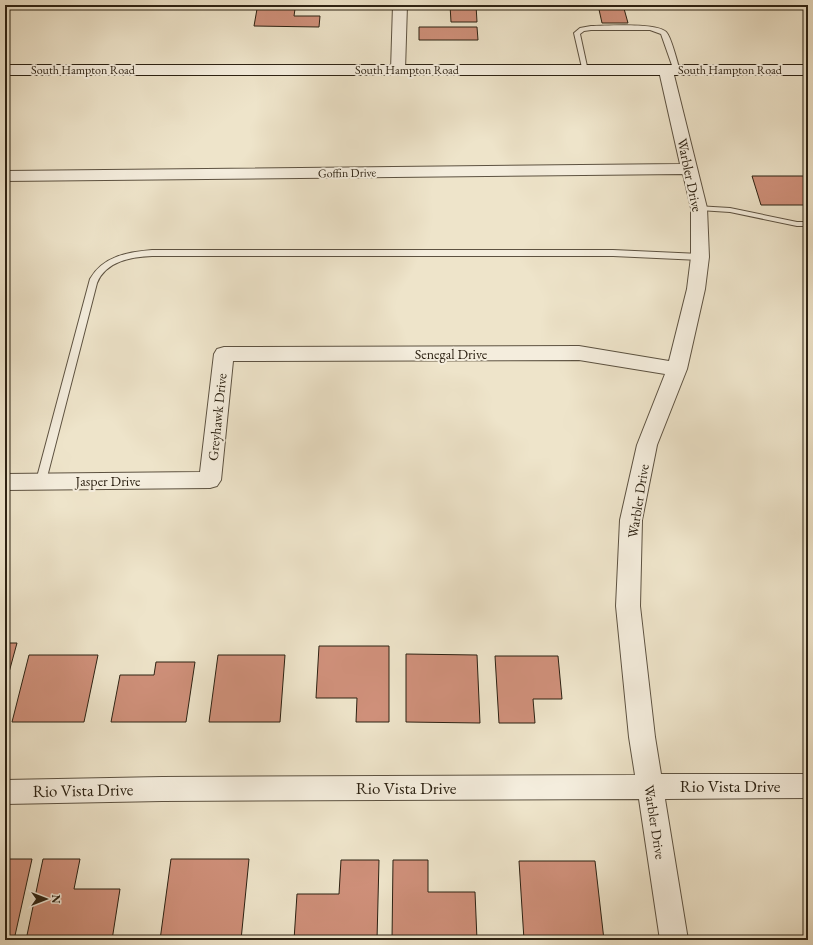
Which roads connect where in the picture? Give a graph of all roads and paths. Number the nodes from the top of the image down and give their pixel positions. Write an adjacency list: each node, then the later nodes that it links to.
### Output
1 (400, 5): 3 (street)
2 (5, 70): 3 (main road, South Hampton Road)
3 (398, 70): 6 (main road, South Hampton Road)
4 (672, 70): 5 (main road, South Hampton Road); 6 (main road, South Hampton Road); 6 (lane); 7 (street, Warbler Drive)
5 (808, 70)
6 (585, 71)
7 (690, 169): 8 (street, Goffin Drive); 9 (street, Warbler Drive)
8 (5, 176)
9 (699, 208): 10 (lane); 11 (street, Warbler Drive)
10 (808, 224)
11 (700, 257): 13 (street, Warbler Drive); 15 (lane)
12 (224, 354): 13 (street, Senegal Drive); 14 (street, Greyhawk Drive)
13 (677, 369): 17 (street, Warbler Drive)
14 (210, 480): 15 (street, Jasper Drive)
15 (41, 481): 16 (street, Jasper Drive)
16 (5, 482)
17 (650, 786): 18 (street, Rio Vista Drive); 19 (street, Rio Vista Drive); 20 (street, Warbler Drive)
18 (808, 786)
19 (5, 792)
20 (674, 940)

